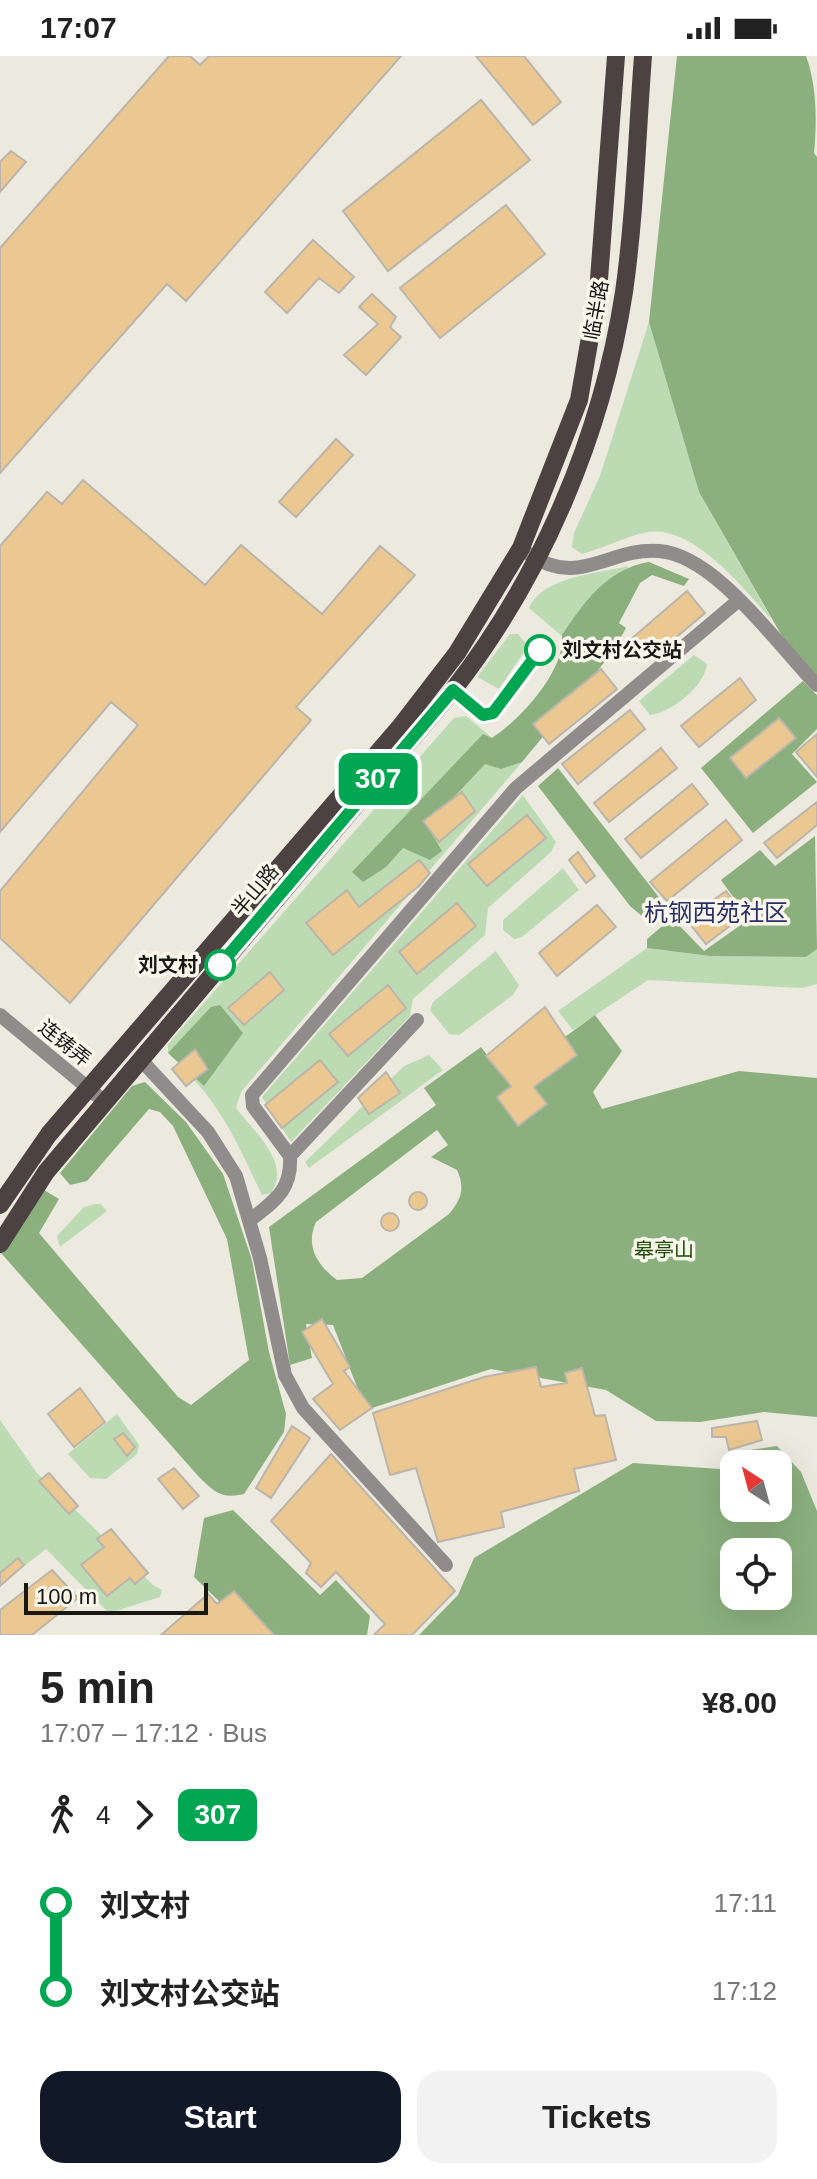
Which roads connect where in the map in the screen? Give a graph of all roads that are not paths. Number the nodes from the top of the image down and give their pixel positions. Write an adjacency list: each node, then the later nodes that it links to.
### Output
1 (616, 56): 3 (main road, 临半路)
2 (643, 56): 3 (main road, 临半路)
3 (528, 554): 4 (street); 8 (main road, 半山路); 9 (main road, 半山路)
4 (739, 600): 5 (street); 11 (street)
5 (817, 685)
6 (0, 1015): 9 (street, 连铸弄)
7 (417, 1020): 11 (street)
8 (141, 1060): 10 (main road, 半山路); 13 (street)
9 (89, 1088): 10 (street, 连铸弄); 12 (main road, 半山路)
10 (105, 1102): 14 (main road, 半山路)
11 (290, 1156): 13 (street)
12 (0, 1205)
13 (249, 1221): 15 (street)
14 (0, 1244)
15 (446, 1565)

